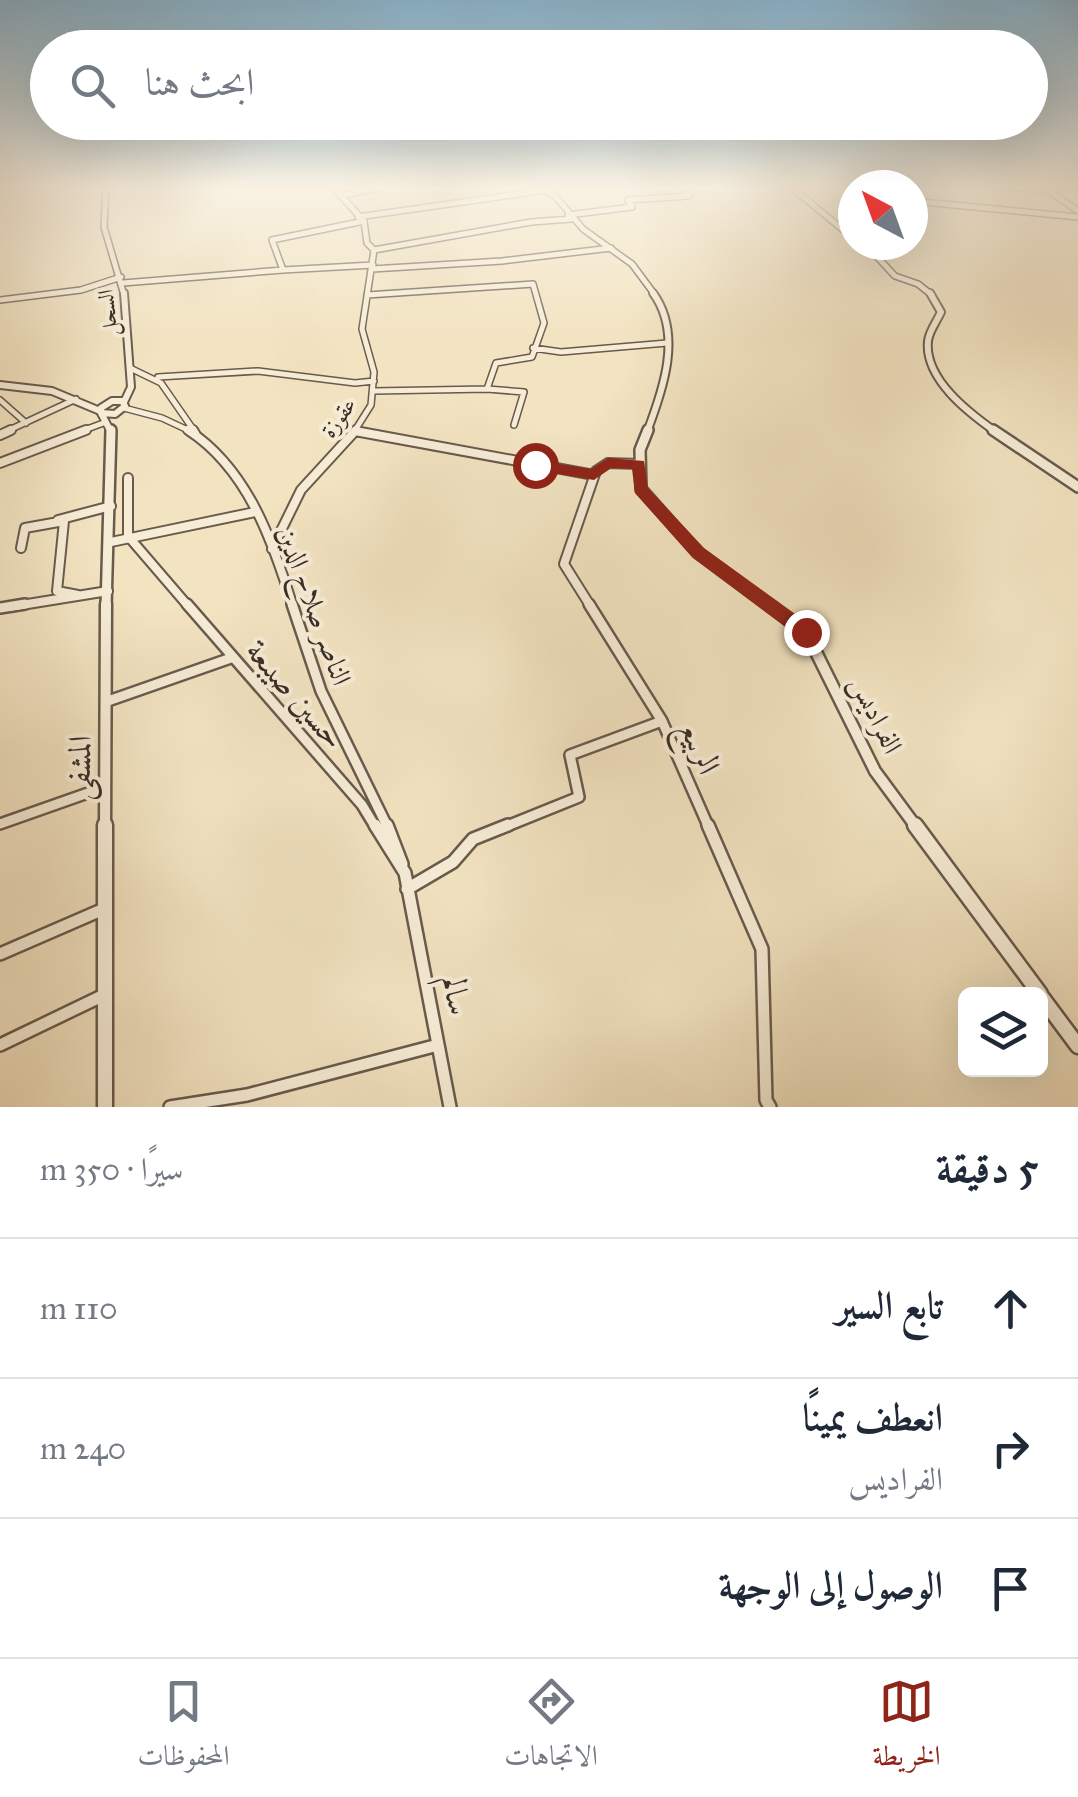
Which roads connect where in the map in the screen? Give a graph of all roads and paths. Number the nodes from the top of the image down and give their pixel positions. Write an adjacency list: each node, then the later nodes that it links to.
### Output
1 (108, 238): 11 (street, السحل)
2 (275, 238): 10 (street)
3 (366, 238): 7 (street, عقوزة)
4 (443, 238): 7 (street)
5 (597, 238): 6 (street)
6 (611, 248): 9 (street); 14 (street)
7 (374, 250): 9 (street, عقوزة)
8 (884, 260): 38 (street)
9 (372, 267): 10 (street); 12 (street, عقوزة)
10 (283, 270): 11 (street)
11 (122, 280): 13 (street); 16 (street, السحل)
12 (368, 296): 15 (street); 19 (street, عقوزة)
13 (0, 300)
14 (667, 343): 15 (street); 35 (street)
15 (532, 348): 21 (street)
16 (130, 368): 17 (street); 18 (street, السحل)
17 (158, 377): 19 (street); 32 (street)
18 (129, 380): 26 (street); 27 (street, السحل)
19 (374, 381): 22 (street, عقوزة)
20 (0, 386): 23 (street)
21 (487, 389): 22 (street); 30 (street)
22 (374, 392): 31 (street, عقوزة)
23 (76, 398): 25 (street); 29 (street)
24 (0, 400): 29 (street)
25 (86, 402): 26 (street); 28 (street)
26 (108, 403): 27 (street); 28 (street)
27 (123, 407): 28 (street, السحل); 28 (street); 32 (street, الناصر صلاح الدين)
28 (105, 419): 34 (street); 39 (street, المشفى)
29 (26, 423): 33 (street)
30 (514, 425)
31 (355, 432): 36 (street); 45 (street, عقوزة)
32 (196, 435): 40 (street, الناصر صلاح الدين)
33 (0, 436)
34 (0, 463)
35 (639, 464): 36 (street); 58 (street, الفراديس)
36 (594, 475): 51 (street, الربيع)
37 (128, 478): 42 (street)
38 (1078, 487)
39 (111, 506): 41 (street); 43 (street, المشفى)
40 (256, 512): 42 (street); 45 (street, الناصر صلاح الدين)
41 (58, 520): 44 (street); 47 (street)
42 (128, 536): 43 (street); 49 (street, حسين صيبعة)
43 (111, 542): 46 (street, المشفى)
44 (21, 548)
45 (272, 549): 54 (street, الناصر صلاح الدين)
46 (108, 590): 47 (street); 50 (street, المشفى)
47 (78, 595): 48 (street)
48 (0, 608)
49 (231, 658): 50 (street); 54 (street, حسين صيبعة)
50 (108, 701): 52 (street, المشفى)
51 (662, 721): 55 (street); 67 (street, الربيع)
52 (105, 787): 53 (street); 56 (street, المشفى)
53 (0, 824)
54 (404, 872): 55 (street, حسين صيبعة)
55 (408, 892): 62 (street, سالم)
56 (107, 907): 57 (street); 59 (street, المشفى)
57 (0, 954)
58 (1034, 987)
59 (106, 994): 61 (street); 64 (street, المشفى)
60 (1048, 1006): 63 (street, الفراديس)
61 (0, 1045)
62 (438, 1045): 65 (street); 66 (street, سالم)
63 (1078, 1046)
64 (105, 1107)
65 (170, 1107)
66 (450, 1107)
67 (770, 1107)

